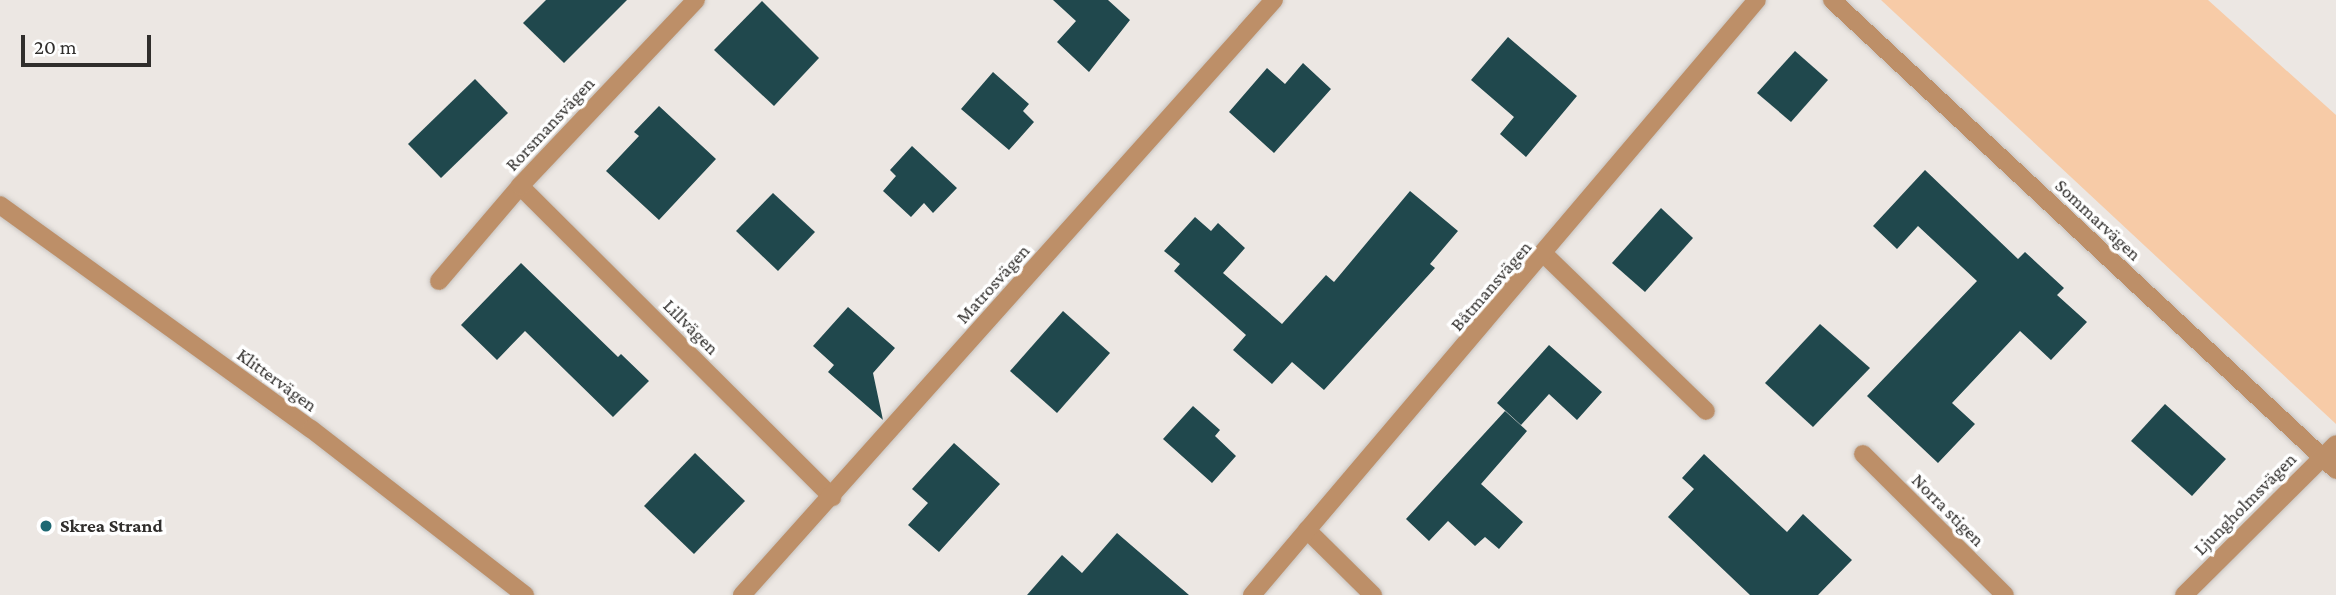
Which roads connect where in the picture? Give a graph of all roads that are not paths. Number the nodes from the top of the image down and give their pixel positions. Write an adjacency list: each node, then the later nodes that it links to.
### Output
1 (696, 0): 5 (street, Rorsmansvägen)
2 (1275, 0): 14 (street, Matrosvägen)
3 (1757, 0): 7 (street, Båtmansvägen)
4 (1832, 0): 12 (street, Sommarvägen)
5 (520, 186): 8 (street, Rorsmansvägen); 14 (street, Lillvägen)
6 (0, 205): 16 (street, Klittervägen)
7 (1545, 255): 9 (street); 15 (street, Båtmansvägen)
8 (439, 282)
9 (1706, 411)
10 (2336, 443): 12 (street, Ljungholmsvägen)
11 (1863, 454): 20 (street, Norra stigen)
12 (2322, 458): 13 (street, Sommarvägen); 21 (street, Ljungholmsvägen)
13 (2336, 470)
14 (832, 497): 17 (street, Matrosvägen)
15 (1307, 530): 18 (street, Båtmansvägen); 19 (street)
16 (525, 595)
17 (742, 595)
18 (1252, 595)
19 (1373, 595)
20 (2005, 595)
21 (2185, 595)

